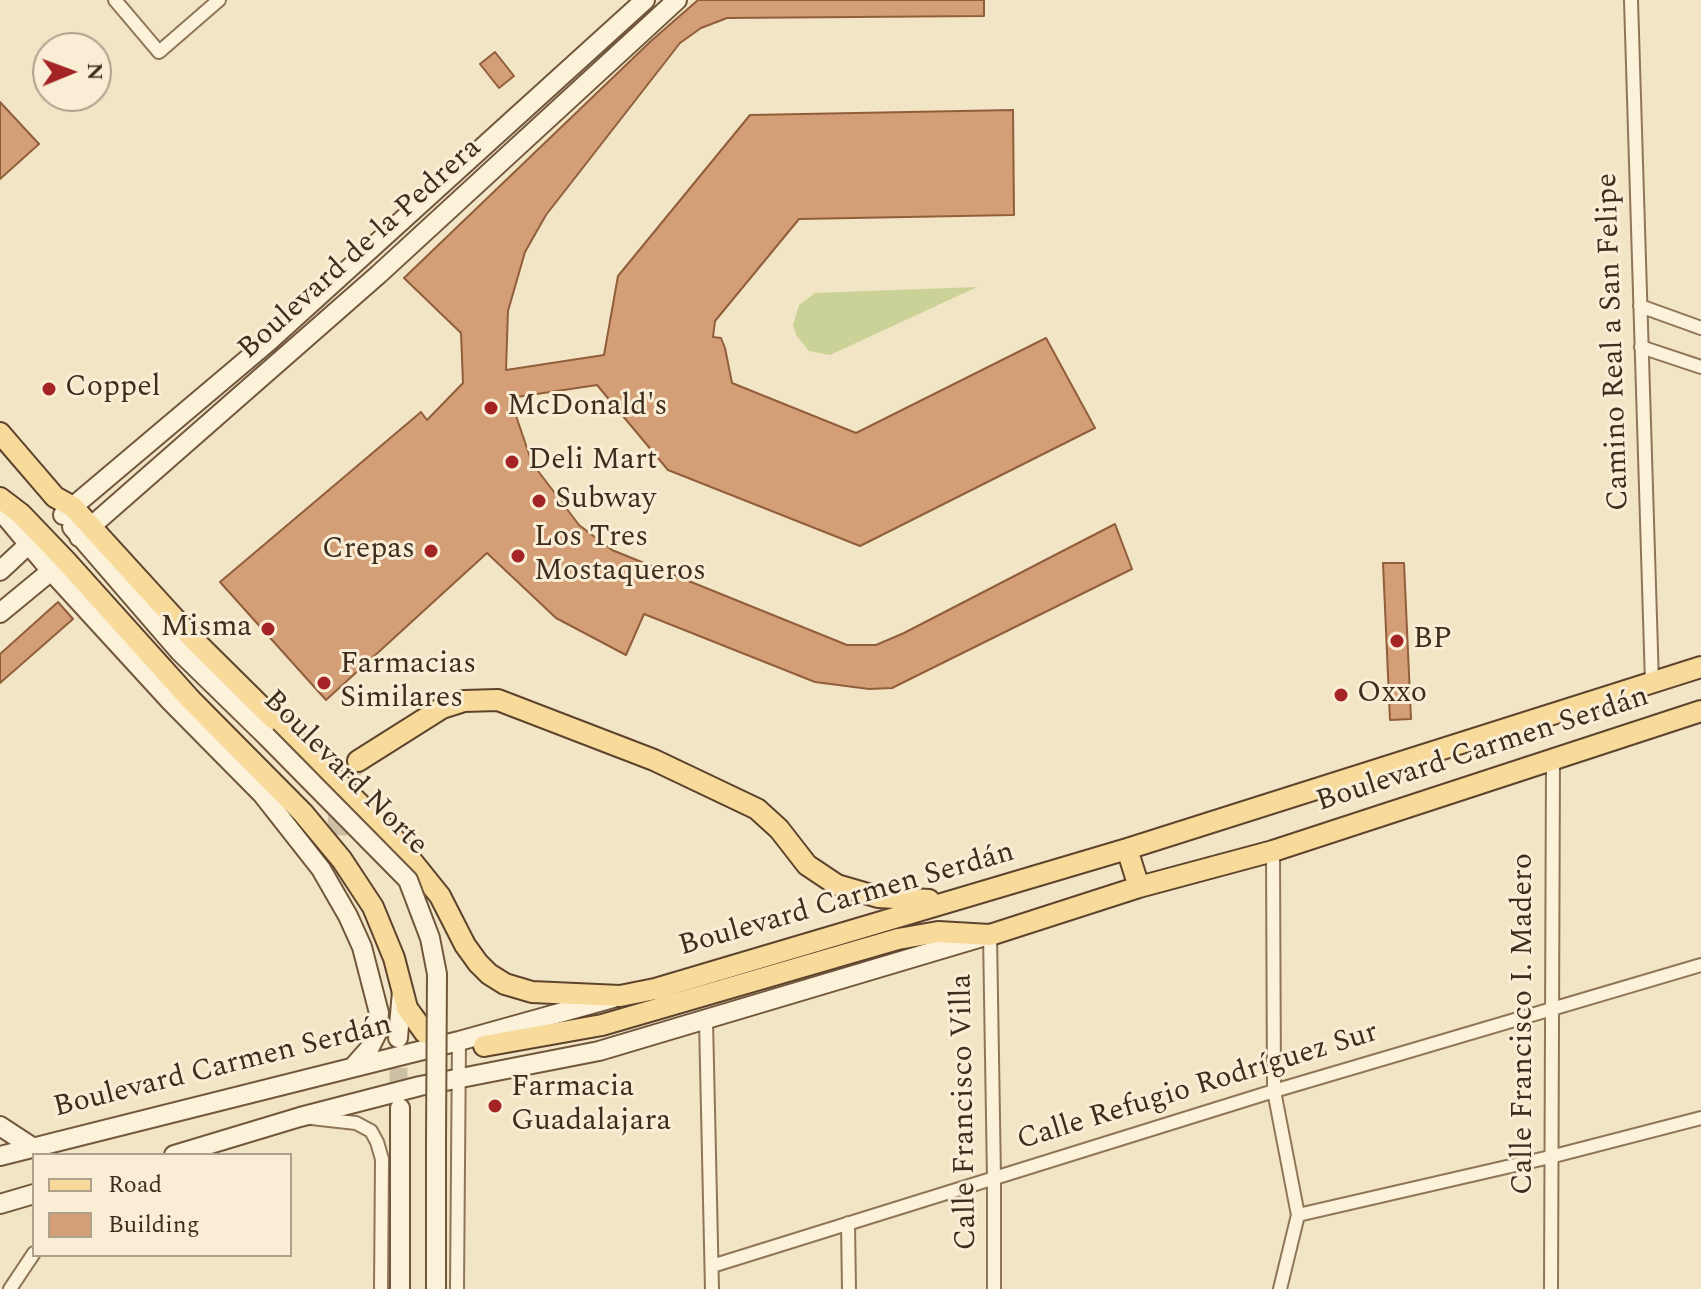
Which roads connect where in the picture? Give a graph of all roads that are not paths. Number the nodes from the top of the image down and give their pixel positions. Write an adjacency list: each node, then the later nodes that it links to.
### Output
1 (115, 0): 2 (street)
2 (219, 0)
3 (645, 0): 12 (main road, Boulevard de la Pedrera)
4 (677, 0): 13 (main road, Boulevard de la Pedrera)
5 (1631, 0): 6 (street, Camino Real a San Felipe)
6 (1640, 306): 7 (street); 8 (street, Camino Real a San Felipe)
7 (1701, 328)
8 (1641, 347): 9 (street); 19 (street, Camino Real a San Felipe)
9 (1701, 367)
10 (0, 433): 12 (main road)
11 (1, 499): 14 (main road); 26 (main road, Boulevard Norte)
12 (64, 506): 13 (main road)
13 (84, 532): 32 (main road); 60 (main road, Boulevard Norte, bridge)
14 (29, 544): 15 (main road); 16 (main road)
15 (0, 571)
16 (51, 571): 17 (main road); 39 (main road)
17 (0, 613)
18 (1701, 667): 19 (main road, Boulevard Carmen Serdán)
19 (1652, 683): 24 (main road, Boulevard Carmen Serdán)
20 (1701, 711): 21 (main road, Boulevard Carmen Serdán)
21 (1553, 760): 25 (main road, Boulevard Carmen Serdán); 33 (street, Calle Francisco I. Madero)
22 (358, 761): 28 (main road)
23 (337, 835): 26 (main road)
24 (1127, 849): 27 (main road); 28 (main road, Boulevard Carmen Serdán)
25 (1273, 851): 27 (main road, Boulevard Carmen Serdán); 41 (street)
26 (342, 860): 31 (main road, Boulevard Norte)
27 (1139, 887): 29 (main road, Boulevard Carmen Serdán)
28 (945, 901): 32 (main road, Boulevard Carmen Serdán)
29 (990, 935): 34 (main road, Boulevard Carmen Serdán); 38 (main road); 50 (street, Calle Francisco Villa)
30 (1701, 965): 33 (street, Calle Refugio Rodríguez Sur)
31 (403, 988): 35 (main road); 36 (main road, Boulevard Norte)
32 (620, 996): 37 (main road, Boulevard Carmen Serdán)
33 (1552, 1010): 41 (street, Calle Refugio Rodríguez Sur); 49 (street, Calle Francisco I. Madero)
34 (706, 1020): 40 (main road, Boulevard Carmen Serdán); 56 (street)
35 (425, 1033)
36 (398, 1038)
37 (459, 1041): 39 (main road, Boulevard Carmen Serdán); 40 (street)
38 (484, 1046)
39 (353, 1067): 46 (main road, Boulevard Carmen Serdán)
40 (460, 1077): 43 (main road, Boulevard Carmen Serdán); 61 (street)
41 (1274, 1091): 50 (street, Calle Refugio Rodríguez Sur); 53 (street)
42 (400, 1108): 59 (main road)
43 (300, 1117): 47 (main road, Boulevard Carmen Serdán); 58 (street)
44 (1701, 1118): 49 (street)
45 (0, 1126): 46 (main road)
46 (32, 1147): 48 (main road, Boulevard Carmen Serdán)
47 (181, 1153)
48 (0, 1156)
49 (1550, 1157): 53 (street); 66 (street, Calle Francisco I. Madero)
50 (994, 1178): 54 (street, Calle Refugio Rodríguez Sur); 64 (street, Calle Francisco Villa)
51 (32, 1195): 52 (main road)
52 (0, 1204)
53 (1298, 1215): 65 (street)
54 (848, 1223): 56 (street, Calle Refugio Rodríguez Sur); 63 (street)
55 (32, 1256): 57 (street)
56 (712, 1266): 62 (street)
57 (10, 1289)
58 (381, 1289)
59 (400, 1289)
60 (436, 1289)
61 (457, 1289)
62 (712, 1289)
63 (849, 1289)
64 (994, 1289)
65 (1280, 1289)
66 (1551, 1289)

